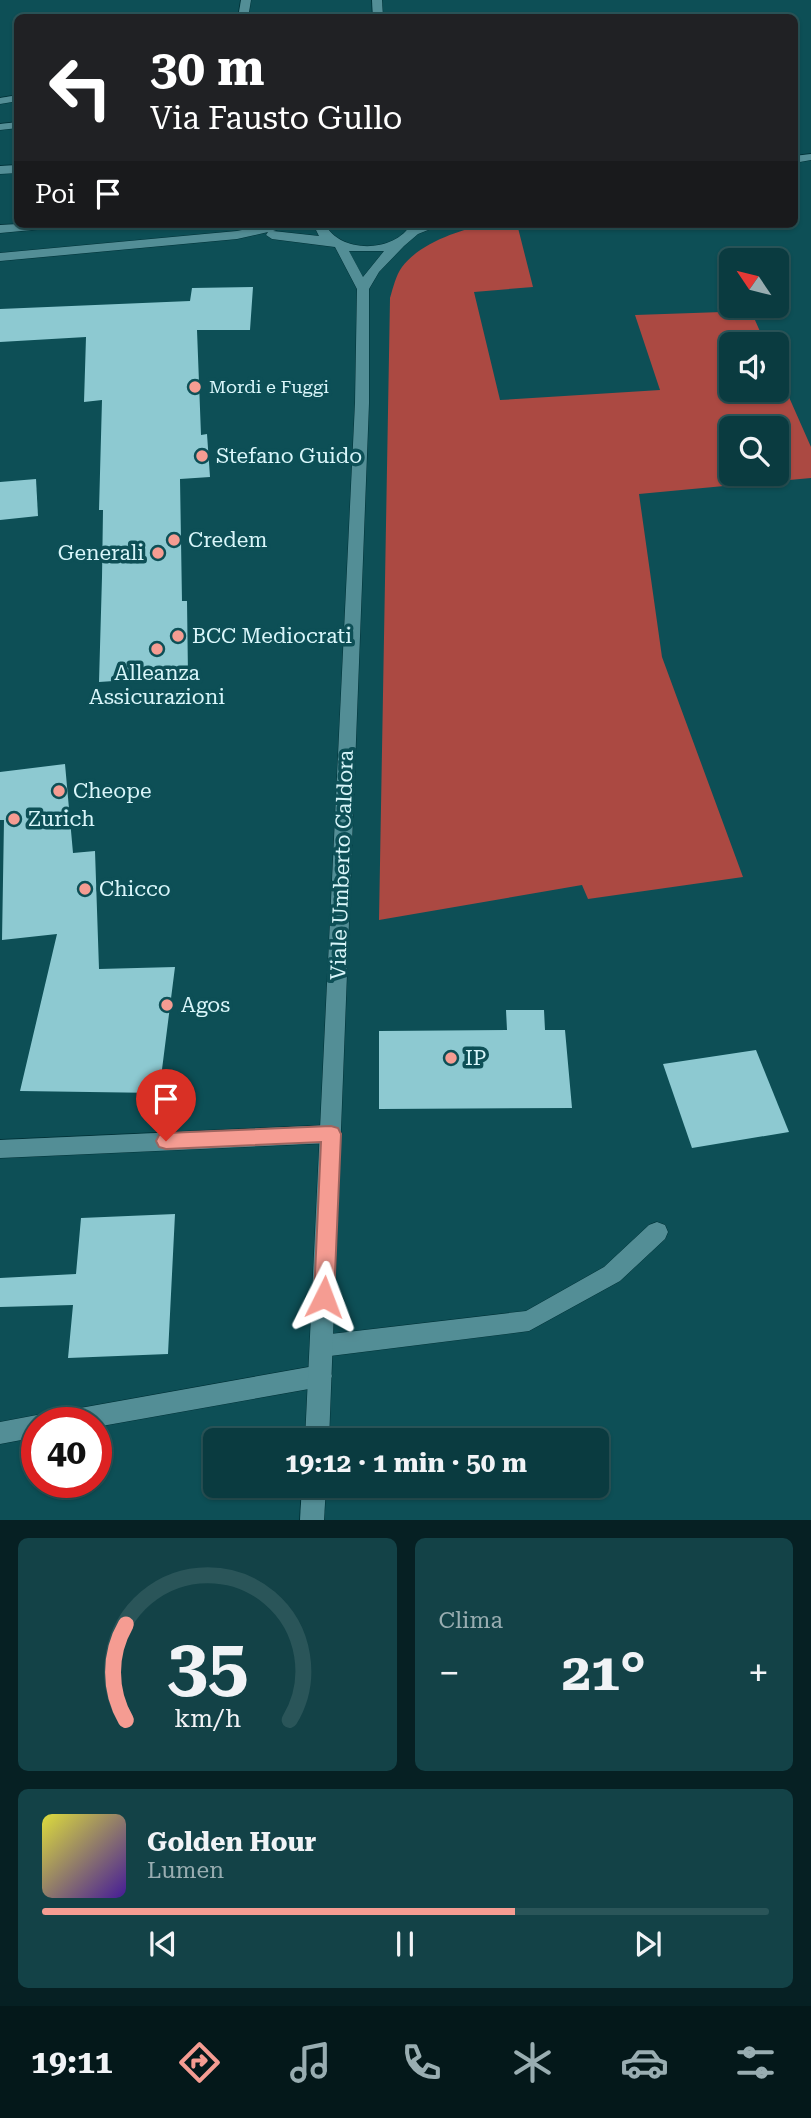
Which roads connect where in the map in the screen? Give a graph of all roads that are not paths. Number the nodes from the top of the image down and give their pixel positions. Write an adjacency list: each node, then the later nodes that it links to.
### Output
1 (270, 228): 4 (street)
2 (320, 228): 5 (street, Viale Umberto Caldora)
3 (415, 228): 6 (street)
4 (237, 235): 5 (street); 7 (street)
5 (336, 243): 6 (street); 8 (street, Viale Umberto Caldora)
6 (399, 243): 8 (street)
7 (0, 257)
8 (363, 289): 9 (street, Viale Umberto Caldora)
9 (331, 1134): 10 (street); 12 (street, Viale Umberto Caldora)
10 (0, 1149)
11 (657, 1231): 12 (street)
12 (322, 1346): 13 (street, Viale Umberto Caldora)
13 (320, 1376): 14 (street); 15 (street, Viale Umberto Caldora)
14 (112, 1413)
15 (318, 1428)
16 (21, 1429): 17 (street)
17 (0, 1433)
18 (313, 1498): 19 (street)
19 (312, 1520)

